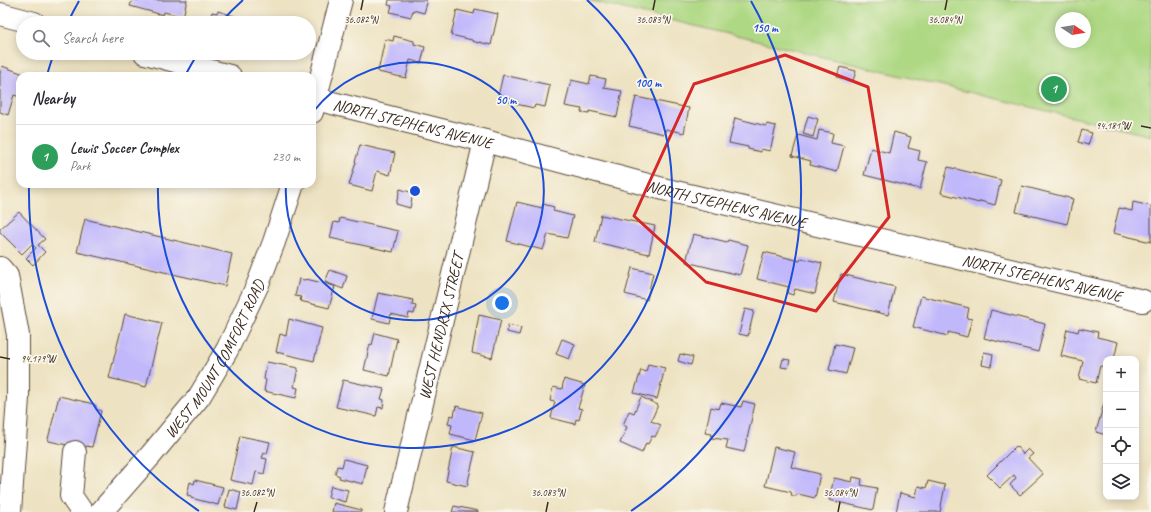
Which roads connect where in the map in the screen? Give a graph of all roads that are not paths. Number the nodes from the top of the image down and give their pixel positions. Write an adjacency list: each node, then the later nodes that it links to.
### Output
1 (341, 0): 6 (street)
2 (0, 14): 3 (street)
3 (16, 18)
4 (171, 60): 5 (street)
5 (215, 72)
6 (316, 93)
7 (316, 105): 8 (street, NORTH STEPHENS AVENUE)
8 (485, 141): 11 (street, NORTH STEPHENS AVENUE); 16 (street, WEST HENDRIX STREET)
9 (292, 188): 15 (street, WEST MOUNT COMFORT ROAD)
10 (0, 268): 13 (street)
11 (1143, 301)
12 (75, 452): 14 (street)
13 (10, 512)
14 (82, 512)
15 (101, 512)
16 (396, 512)

